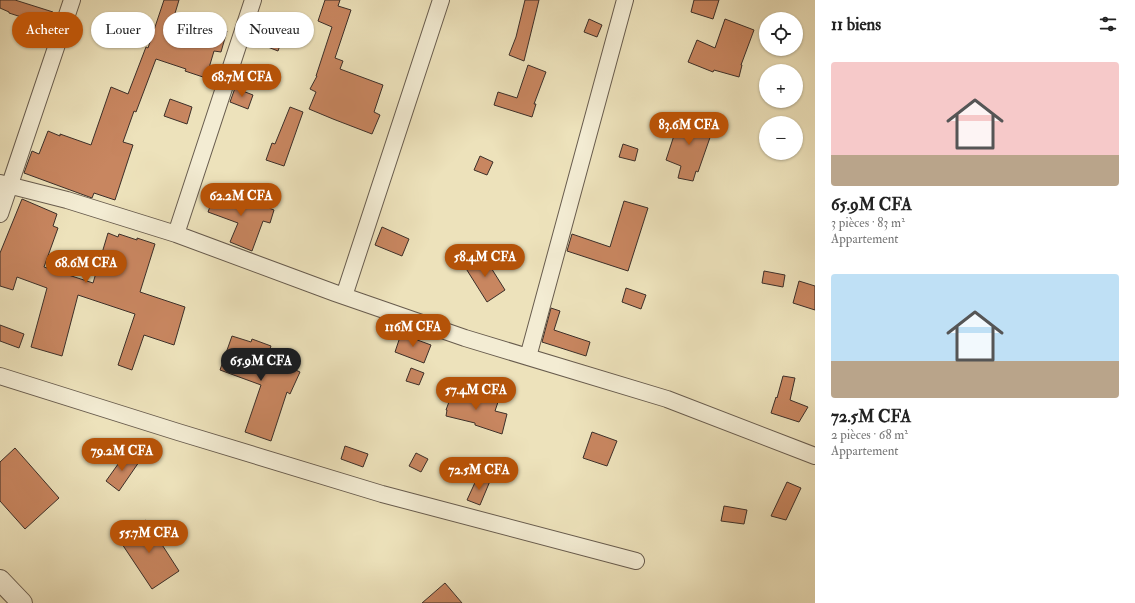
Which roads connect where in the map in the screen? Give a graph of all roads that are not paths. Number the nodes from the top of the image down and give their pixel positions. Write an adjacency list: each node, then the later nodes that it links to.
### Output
1 (72, 0): 5 (street)
2 (253, 0): 7 (street)
3 (441, 0): 8 (street)
4 (625, 0): 9 (street)
5 (5, 184): 6 (street); 7 (street)
6 (0, 214)
7 (176, 234): 8 (street)
8 (344, 296): 9 (street)
9 (528, 357): 11 (street)
10 (0, 376): 12 (street)
11 (815, 456)
12 (636, 561)
13 (0, 580): 14 (street)
14 (22, 603)

